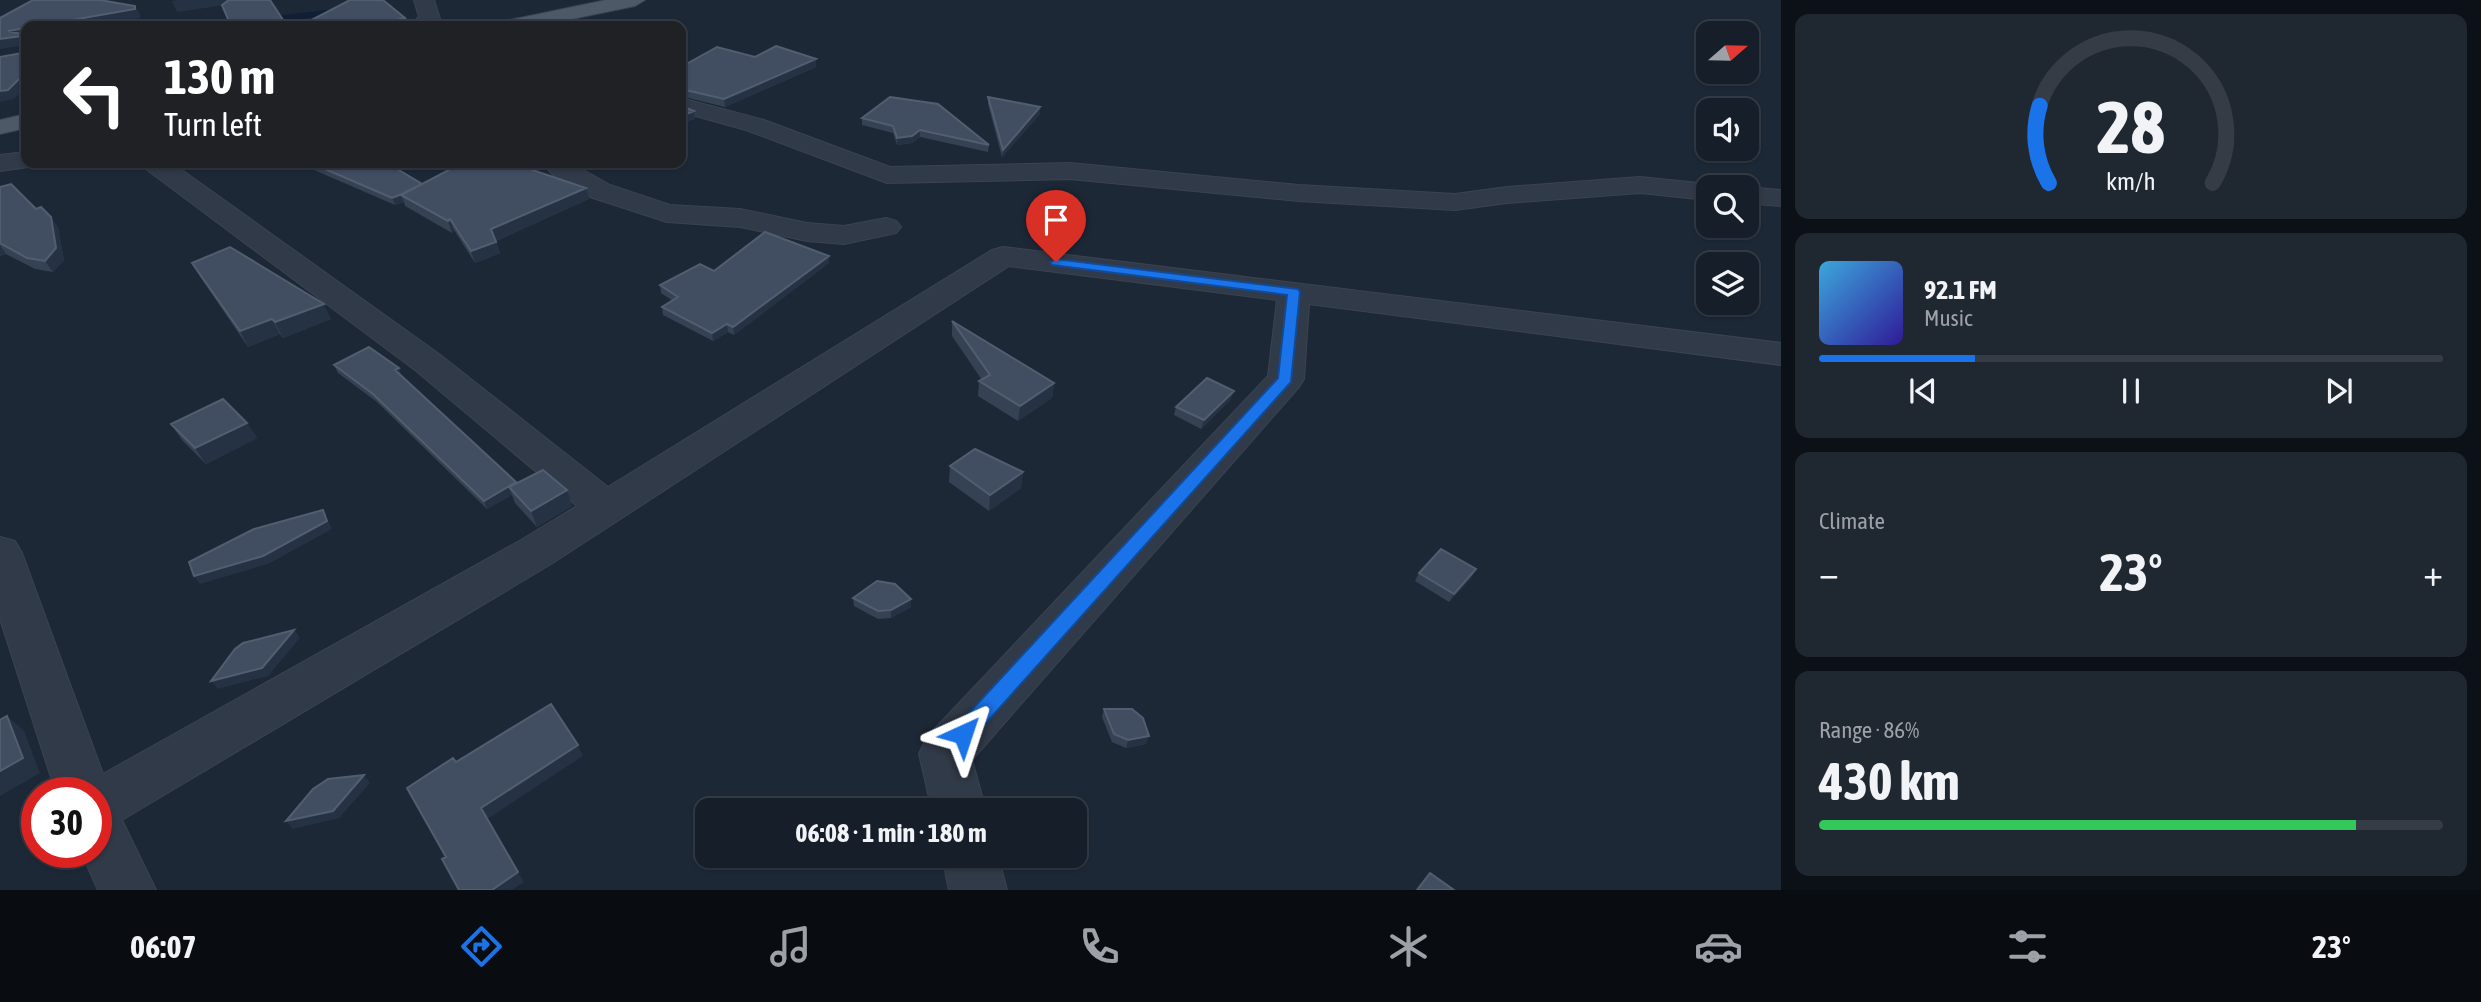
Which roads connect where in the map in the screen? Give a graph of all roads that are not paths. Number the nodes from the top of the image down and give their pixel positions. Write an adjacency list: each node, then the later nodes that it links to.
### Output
1 (425, 0): 3 (street)
2 (635, 0): 4 (main road)
3 (427, 21)
4 (538, 21)
5 (686, 105): 12 (street)
6 (21, 122): 7 (main road)
7 (0, 127)
8 (21, 161): 9 (street)
9 (0, 163)
10 (162, 168): 18 (street)
11 (561, 168): 15 (street)
12 (1696, 191)
13 (1759, 196): 14 (street)
14 (1781, 198)
15 (886, 227)
16 (1294, 292): 17 (street); 18 (street); 22 (street)
17 (1781, 354)
18 (607, 508): 21 (street)
19 (0, 553): 20 (street)
20 (77, 777)
21 (112, 797)
22 (956, 798)
23 (112, 859): 25 (street)
24 (973, 868): 26 (street)
25 (127, 890)
26 (978, 890)

